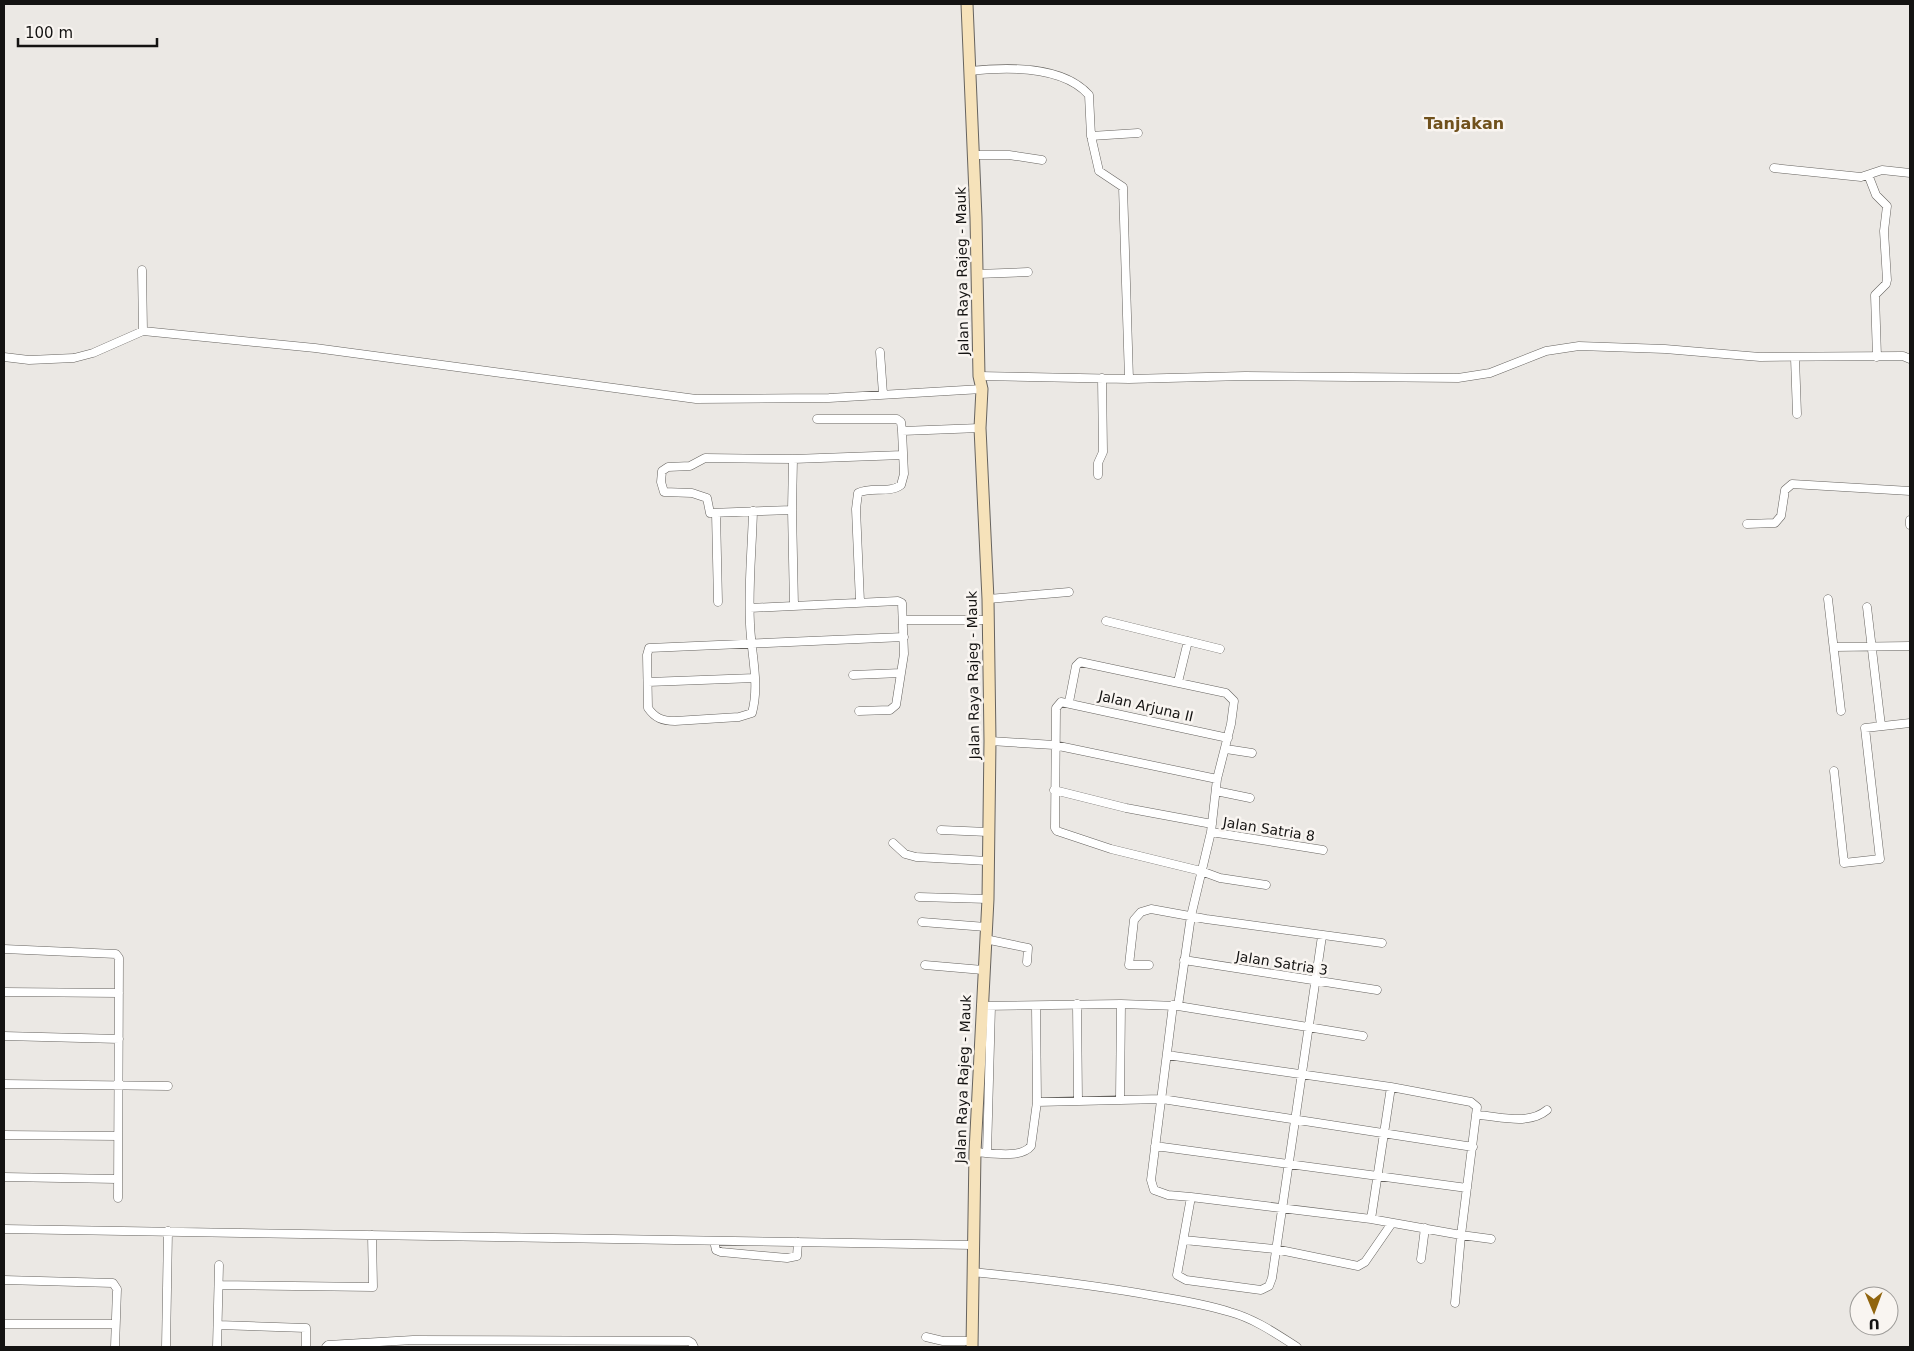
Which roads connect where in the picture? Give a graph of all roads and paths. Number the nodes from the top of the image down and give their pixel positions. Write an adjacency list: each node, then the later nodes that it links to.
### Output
1 (967, 4): 2 (main road, Jalan Raya Rajeg - Mauk)
2 (970, 71): 4 (street); 5 (main road, Jalan Raya Rajeg - Mauk)
3 (1138, 133): 4 (street)
4 (1091, 136): 21 (street)
5 (974, 155): 6 (street); 12 (main road, Jalan Raya Rajeg - Mauk)
6 (1042, 160)
7 (1774, 168): 9 (street)
8 (1910, 173): 9 (street)
9 (1869, 177): 16 (street)
10 (142, 270): 13 (street)
11 (1028, 272): 12 (street)
12 (977, 274): 19 (main road, Jalan Raya Rajeg - Mauk)
13 (144, 331): 15 (street); 23 (street)
14 (880, 352): 23 (street)
15 (4, 357)
16 (1877, 357): 17 (street); 18 (street)
17 (1795, 358): 21 (street); 24 (street)
18 (1910, 359)
19 (979, 376): 20 (street); 22 (main road, Jalan Raya Rajeg - Mauk)
20 (1102, 378): 21 (street); 30 (street)
21 (1129, 379)
22 (982, 389): 23 (street); 26 (main road, Jalan Raya Rajeg - Mauk)
23 (883, 394)
24 (1797, 414)
25 (817, 419): 27 (street)
26 (980, 428): 27 (street); 39 (main road, Jalan Raya Rajeg - Mauk)
27 (902, 431): 28 (street)
28 (903, 455): 29 (street); 42 (street)
29 (793, 459): 32 (street); 34 (street)
30 (1098, 475)
31 (1910, 491): 36 (street)
32 (792, 510): 33 (street); 43 (street)
33 (753, 511): 34 (street); 45 (street)
34 (716, 513): 41 (street)
35 (1910, 520): 37 (street)
36 (1747, 524)
37 (1910, 525)
38 (1069, 592): 39 (street)
39 (988, 599): 47 (main road, Jalan Raya Rajeg - Mauk)
40 (1828, 599): 54 (street)
41 (718, 602)
42 (860, 602): 43 (street); 46 (street)
43 (794, 606): 45 (street)
44 (1868, 607): 52 (street)
45 (750, 608): 51 (street)
46 (904, 620): 47 (street); 49 (street)
47 (988, 620): 67 (main road, Jalan Raya Rajeg - Mauk)
48 (1106, 621): 50 (street)
49 (904, 637): 51 (street); 56 (street)
50 (1188, 641): 55 (street); 60 (street)
51 (752, 645): 58 (street); 59 (street)
52 (1872, 646): 53 (street); 54 (street); 65 (street)
53 (1910, 646)
54 (1834, 647): 63 (street)
55 (1220, 649)
56 (901, 673): 57 (street); 62 (street)
57 (854, 674)
58 (755, 678): 59 (street); 59 (street)
59 (648, 682)
60 (1178, 682): 61 (street); 66 (street)
61 (1069, 702): 66 (street, Jalan Arjuna II); 68 (street, Jalan Arjuna II)
62 (859, 711)
63 (1841, 711)
64 (1910, 723): 65 (street)
65 (1881, 726): 71 (street)
66 (1228, 738): 69 (street)
67 (990, 741): 68 (street); 78 (main road, Jalan Raya Rajeg - Mauk)
68 (1054, 745): 72 (street); 73 (street)
69 (1226, 748): 70 (street); 72 (street)
70 (1252, 753)
71 (1834, 771)
72 (1217, 779): 74 (street)
73 (1054, 790): 76 (street, Jalan Satria 8); 82 (street)
74 (1216, 791): 75 (street); 76 (street)
75 (1250, 798)
76 (1211, 828): 80 (street, Jalan Satria 8); 82 (street)
77 (941, 830): 78 (street)
78 (988, 832): 81 (main road, Jalan Raya Rajeg - Mauk)
79 (893, 843): 81 (street)
80 (1323, 850)
81 (988, 861): 85 (main road, Jalan Raya Rajeg - Mauk)
82 (1201, 871): 83 (street); 86 (street)
83 (1266, 885)
84 (919, 898): 85 (street)
85 (988, 899): 88 (main road, Jalan Raya Rajeg - Mauk)
86 (1191, 916): 89 (street); 93 (street); 96 (street)
87 (922, 922): 88 (street)
88 (986, 927): 90 (main road, Jalan Raya Rajeg - Mauk)
89 (1322, 936): 91 (street); 98 (street)
90 (985, 940): 94 (street); 97 (main road, Jalan Raya Rajeg - Mauk)
91 (1382, 943)
92 (4, 949): 101 (street)
93 (1184, 960): 98 (street, Jalan Satria 3); 106 (street)
94 (1027, 962)
95 (925, 965): 97 (street)
96 (1149, 965)
97 (983, 970): 104 (main road, Jalan Raya Rajeg - Mauk)
98 (1315, 982): 99 (street, Jalan Satria 3); 107 (street)
99 (1376, 990)
100 (4, 992): 101 (street)
101 (119, 993): 110 (street)
102 (1077, 1004): 103 (street); 105 (street); 119 (street)
103 (1120, 1004): 106 (street); 117 (street)
104 (986, 1006): 105 (street); 129 (main road, Jalan Raya Rajeg - Mauk)
105 (1036, 1006): 120 (street)
106 (1175, 1006): 107 (street); 111 (street)
107 (1308, 1027): 109 (street); 112 (street)
108 (4, 1036): 110 (street)
109 (1363, 1036)
110 (119, 1039): 114 (street)
111 (1167, 1055): 112 (street); 118 (street)
112 (1303, 1075): 116 (street); 123 (street)
113 (4, 1084): 114 (street)
114 (119, 1086): 115 (street); 126 (street)
115 (168, 1086)
116 (1391, 1087): 122 (street); 124 (street)
117 (1120, 1099): 118 (street); 119 (street)
118 (1162, 1099): 123 (street); 127 (street)
119 (1078, 1101): 120 (street)
120 (1037, 1102): 129 (street)
121 (1547, 1110): 122 (street)
122 (1477, 1115): 128 (street)
123 (1295, 1119): 124 (street); 130 (street)
124 (1385, 1133): 128 (street); 131 (street)
125 (4, 1135): 126 (street)
126 (118, 1136): 133 (street)
127 (1154, 1146): 130 (street); 135 (street)
128 (1473, 1147): 134 (street)
129 (981, 1152): 149 (main road, Jalan Raya Rajeg - Mauk)
130 (1288, 1164): 131 (street); 137 (street)
131 (1378, 1176): 134 (street); 138 (street)
132 (4, 1177): 133 (street)
133 (117, 1179): 136 (street)
134 (1468, 1188): 144 (street)
135 (1191, 1197): 137 (street); 146 (street)
136 (118, 1198)
137 (1282, 1207): 138 (street); 150 (street)
138 (1371, 1219): 139 (street)
139 (1392, 1223): 140 (street); 150 (street)
140 (1425, 1228): 144 (street); 151 (street)
141 (4, 1229): 142 (street)
142 (168, 1231): 143 (street); 165 (street)
143 (372, 1235): 147 (street); 155 (street)
144 (1461, 1235): 145 (street); 156 (street)
145 (1491, 1238)
146 (1184, 1240): 150 (street); 150 (street)
147 (714, 1242): 148 (street); 148 (street)
148 (798, 1242): 149 (street)
149 (973, 1245): 153 (main road, Jalan Raya Rajeg - Mauk)
150 (1276, 1249)
151 (1421, 1259)
152 (219, 1265): 155 (street)
153 (972, 1272): 163 (main road, Jalan Raya Rajeg - Mauk); 170 (street)
154 (4, 1280): 158 (street)
155 (219, 1285): 159 (street)
156 (1456, 1303)
157 (4, 1324): 158 (street)
158 (114, 1324): 164 (street)
159 (218, 1325): 166 (street); 167 (street)
160 (926, 1337): 163 (street)
161 (413, 1343): 162 (street); 168 (street)
162 (551, 1344): 169 (street)
163 (972, 1344)
164 (114, 1347)
165 (166, 1347)
166 (218, 1347)
167 (306, 1347)
168 (326, 1347)
169 (694, 1347)
170 (1297, 1347)

